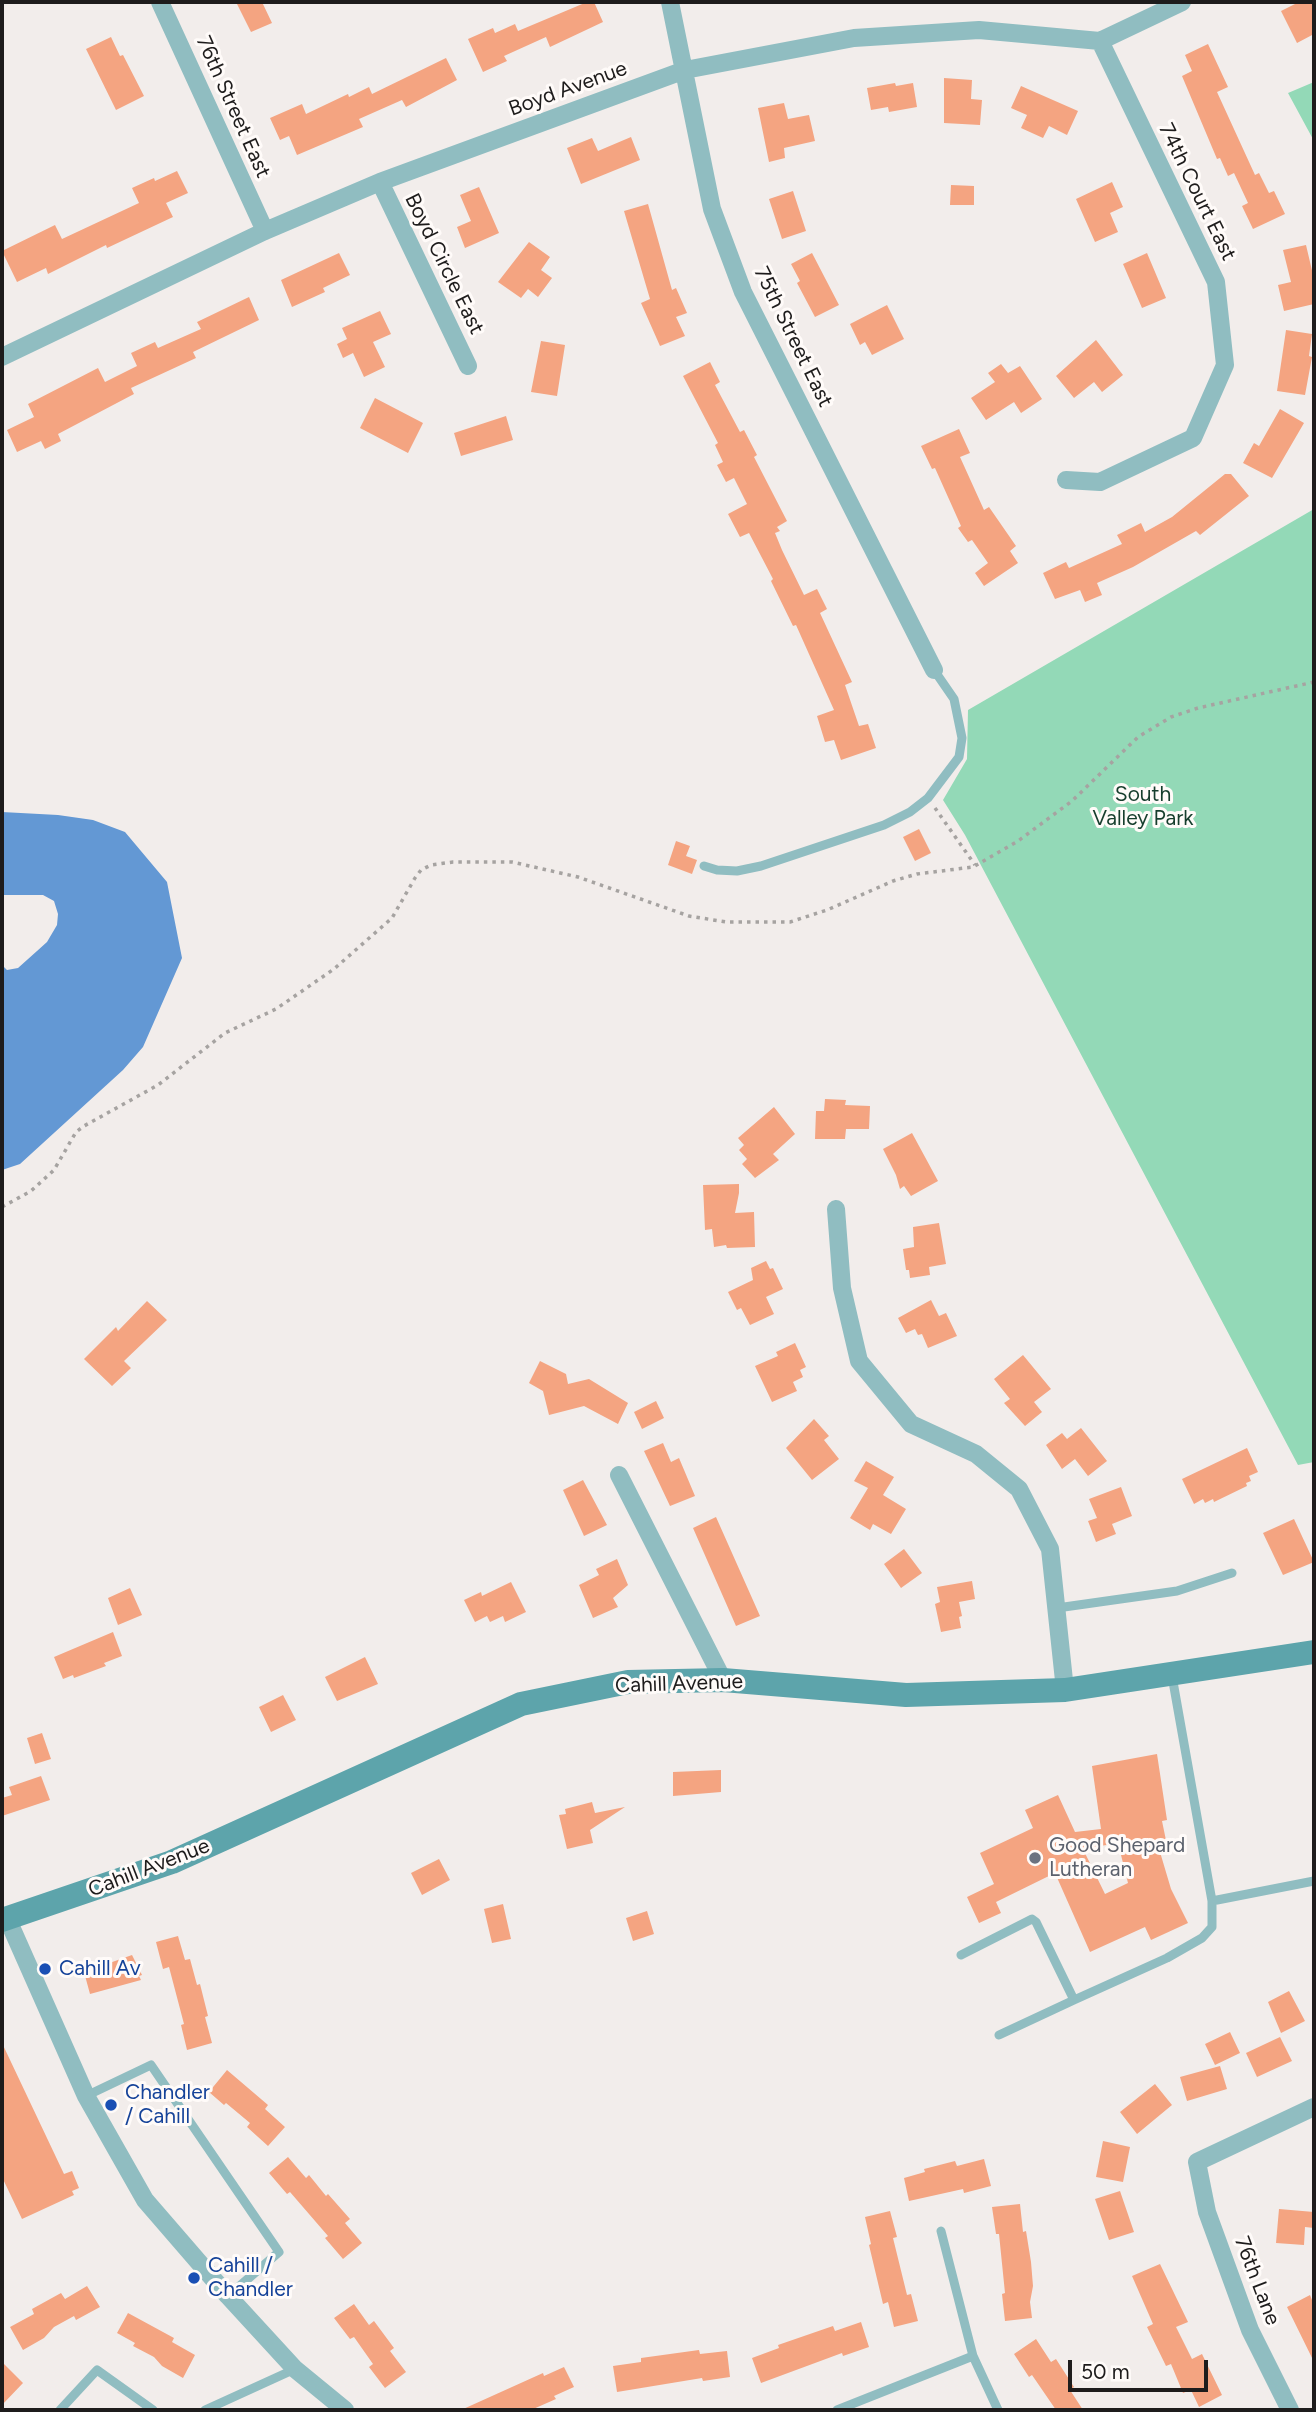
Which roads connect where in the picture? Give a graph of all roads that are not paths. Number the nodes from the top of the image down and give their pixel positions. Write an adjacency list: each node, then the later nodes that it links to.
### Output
1 (160, 2): 7 (street, 76th Street East)
2 (670, 2): 5 (street, 75th Street East)
3 (1182, 2): 4 (street)
4 (1100, 41): 5 (street, Boyd Avenue); 10 (street, 74th Court East)
5 (685, 70): 6 (street, Boyd Avenue); 11 (street, 75th Street East)
6 (380, 182): 7 (street, Boyd Avenue); 9 (street, Boyd Circle East)
7 (265, 231): 8 (street, Boyd Avenue)
8 (2, 357)
9 (468, 366)
10 (1066, 480)
11 (934, 670): 12 (lane)
12 (704, 866)
13 (836, 1209): 16 (street)
14 (619, 1475): 19 (street)
15 (1232, 1573): 16 (lane)
16 (1057, 1608): 20 (street)
17 (1314, 1652): 18 (street, Cahill Avenue)
18 (1171, 1674): 20 (street, Cahill Avenue); 22 (lane)
19 (723, 1680): 20 (street, Cahill Avenue); 23 (street, Cahill Avenue)
20 (1065, 1690)
21 (1314, 1881): 22 (lane)
22 (1212, 1902): 25 (lane)
23 (5, 1920): 27 (street)
24 (961, 1955): 25 (lane)
25 (1074, 2000): 26 (lane)
26 (999, 2035)
27 (86, 2096): 30 (street); 30 (lane)
28 (1314, 2107): 39 (street, 76th Lane)
29 (941, 2231): 31 (lane)
30 (228, 2296): 32 (street)
31 (972, 2356): 37 (lane); 38 (lane)
32 (295, 2369): 35 (lane); 36 (street)
33 (60, 2410): 34 (lane)
34 (153, 2410)
35 (205, 2410)
36 (345, 2410)
37 (837, 2410)
38 (998, 2410)
39 (1290, 2410)

